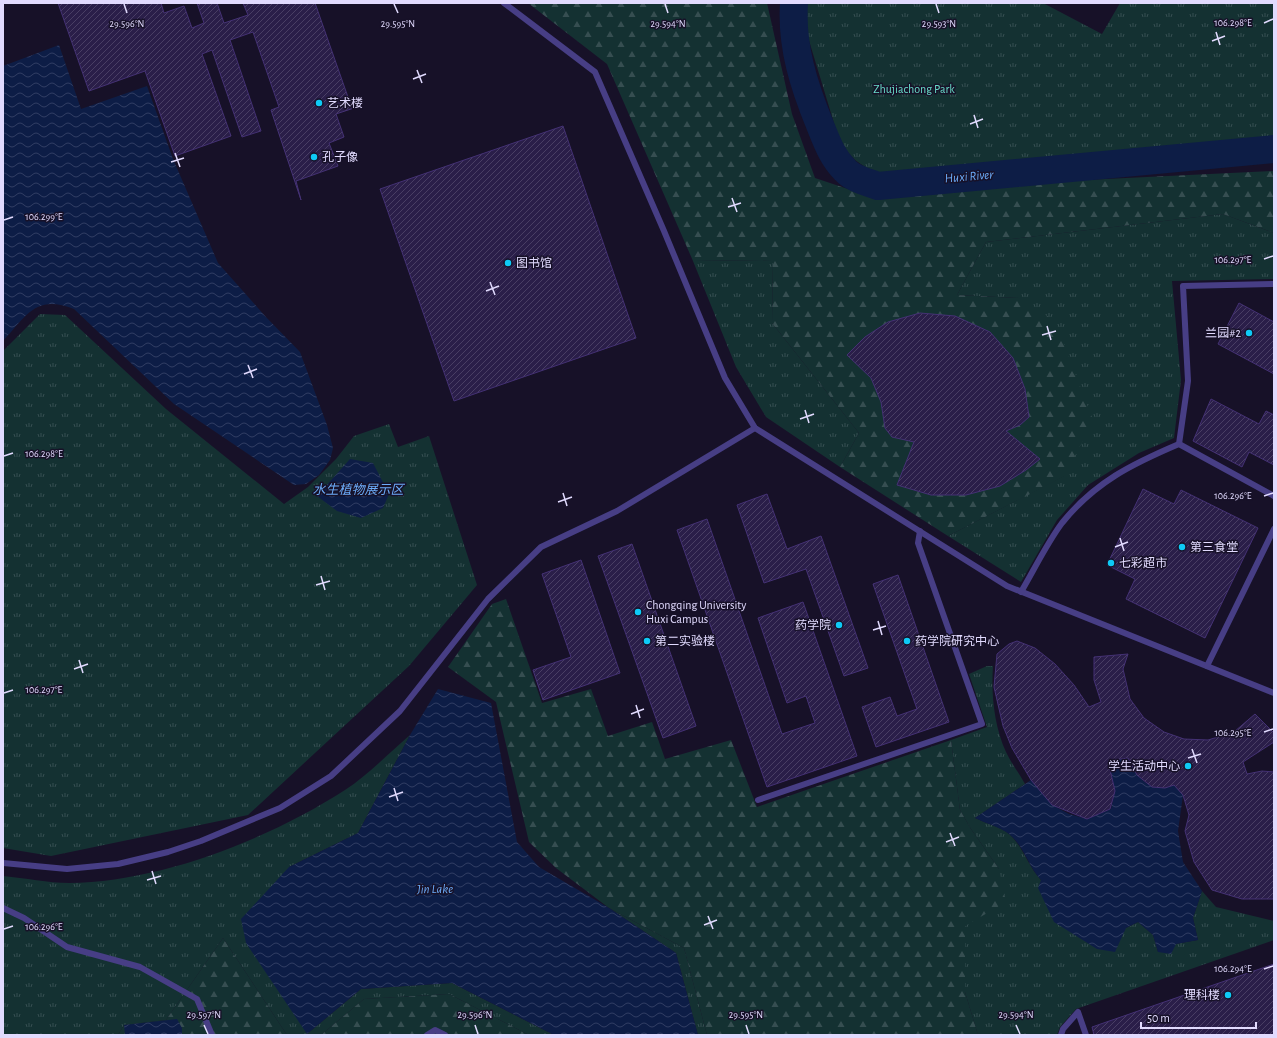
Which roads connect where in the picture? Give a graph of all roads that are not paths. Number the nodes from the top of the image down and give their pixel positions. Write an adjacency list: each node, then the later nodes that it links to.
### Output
1 (504, 3): 3 (lane)
2 (1274, 284): 4 (lane)
3 (755, 428): 7 (lane); 12 (lane)
4 (1180, 444): 5 (lane); 8 (lane)
5 (1274, 496)
6 (1274, 529): 9 (lane)
7 (920, 531): 8 (lane); 11 (lane)
8 (1022, 592): 9 (lane)
9 (1207, 666): 10 (lane)
10 (1274, 692)
11 (758, 800)
12 (3, 863)
13 (3, 908): 14 (lane)
14 (212, 1035)
15 (428, 1035): 16 (lane)
16 (445, 1035)
17 (1061, 1035): 18 (lane)
18 (1086, 1035)

